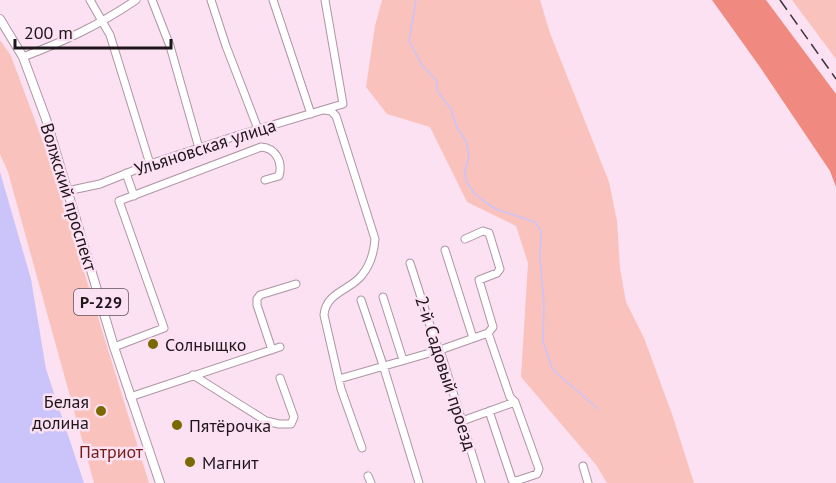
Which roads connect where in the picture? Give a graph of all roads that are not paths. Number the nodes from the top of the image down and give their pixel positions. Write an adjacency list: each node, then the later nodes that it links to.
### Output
1 (90, 0): 8 (street)
2 (136, 0): 8 (street)
3 (152, 0): 13 (street)
4 (211, 0): 12 (street)
5 (273, 0): 11 (street)
6 (325, 0): 10 (street, Ульяновская улица)
7 (0, 19): 9 (main road, Волжский проспект / Р-229)
8 (103, 22): 9 (street); 14 (street)
9 (23, 57): 17 (main road, Волжский проспект / Р-229)
10 (324, 110): 11 (street, Ульяновская улица); 33 (street)
11 (311, 114): 12 (street, Ульяновская улица)
12 (258, 129): 13 (street, Ульяновская улица)
13 (199, 148): 14 (street, Ульяновская улица)
14 (150, 164): 15 (street, Ульяновская улица)
15 (126, 173): 17 (street, Ульяновская улица); 18 (street)
16 (265, 180): 18 (street)
17 (67, 191): 27 (main road, Волжский проспект / Р-229)
18 (134, 196): 27 (street)
19 (465, 239): 25 (street)
20 (445, 250): 26 (street)
21 (410, 263): 28 (street, 2-й Садовый проезд)
22 (296, 284): 31 (street)
23 (383, 297): 29 (street)
24 (360, 300): 30 (street)
25 (488, 333): 26 (street); 35 (street)
26 (473, 338): 28 (street)
27 (114, 347): 34 (main road, Волжский проспект / Р-229)
28 (440, 350): 29 (street); 37 (street, 2-й Садовый проезд)
29 (403, 360): 30 (street)
30 (383, 365): 33 (street); 41 (street)
31 (193, 375): 32 (street); 34 (street)
32 (280, 378)
33 (339, 379): 38 (street)
34 (130, 397): 40 (main road, Волжский проспект / Р-229)
35 (515, 402): 36 (street); 36 (street)
36 (489, 411): 37 (street)
37 (462, 421): 42 (street, 2-й Садовый проезд)
38 (362, 448)
39 (583, 466): 43 (street)
40 (160, 483)
41 (419, 483)
42 (480, 483)
43 (588, 483)

